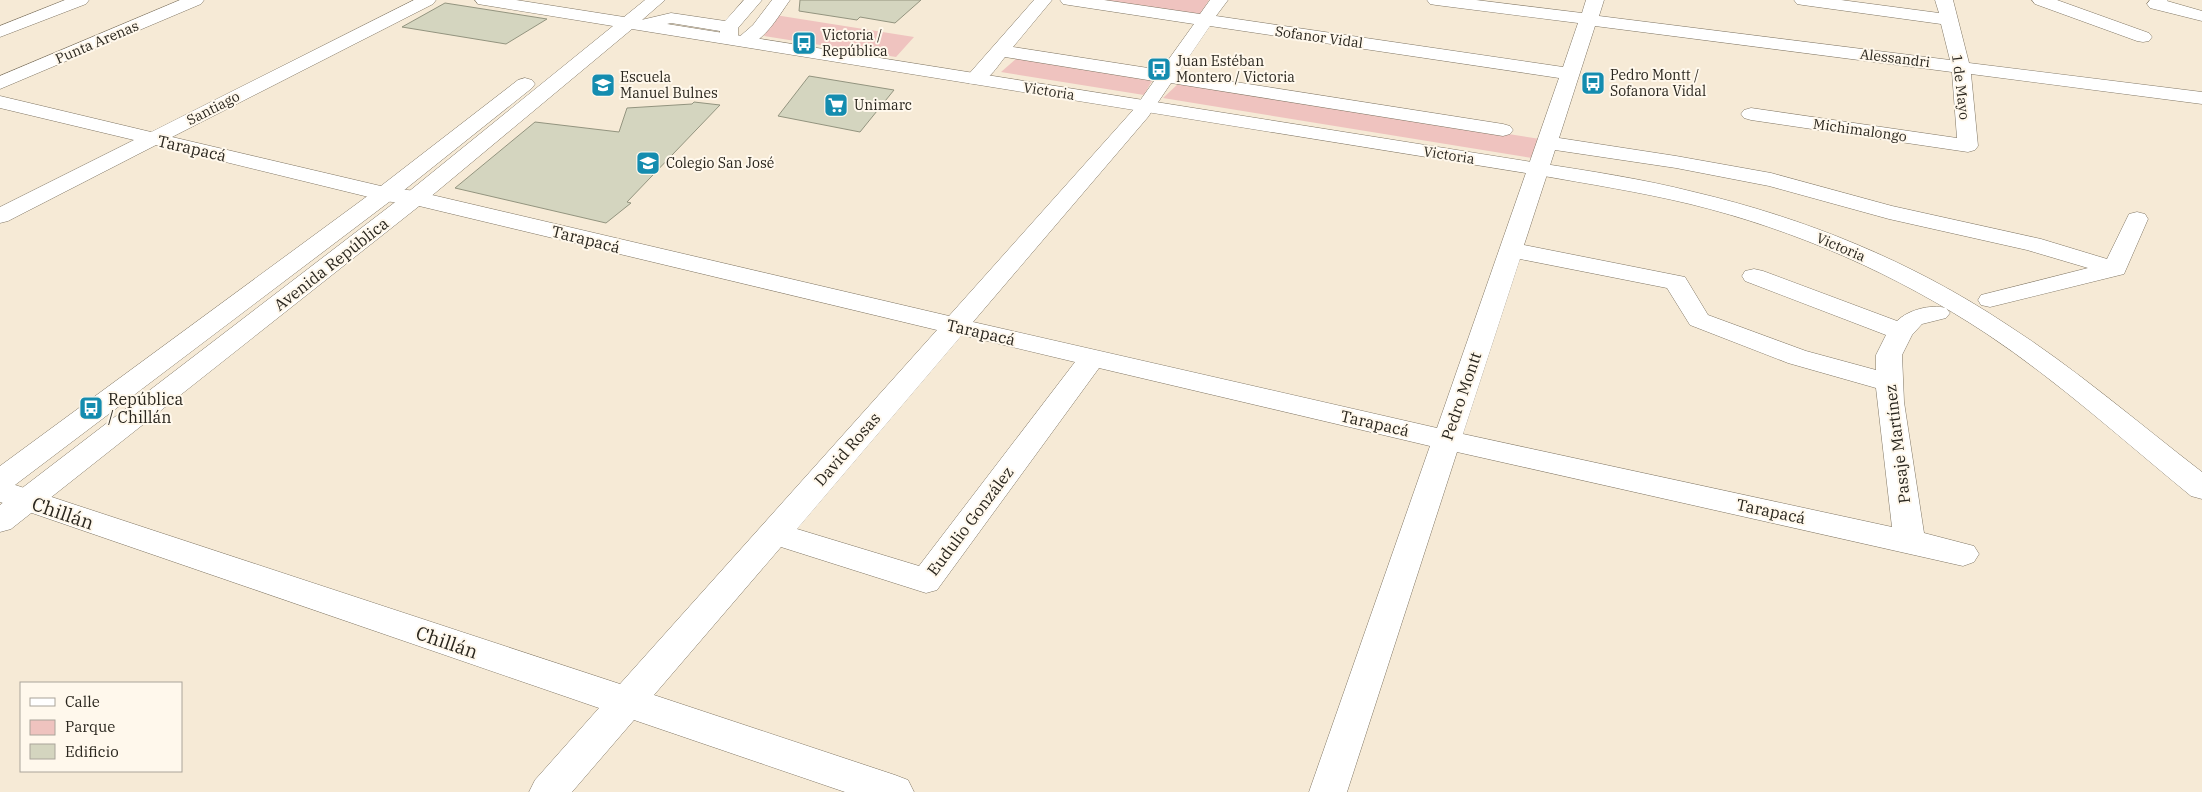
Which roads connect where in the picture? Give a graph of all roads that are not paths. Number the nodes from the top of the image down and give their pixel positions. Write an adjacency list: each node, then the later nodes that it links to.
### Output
1 (80, 0): 22 (street)
2 (195, 0): 30 (street, Punta Arenas)
3 (427, 0): 36 (street, Santiago)
4 (484, 0): 18 (street)
5 (753, 0): 23 (street)
6 (781, 0): 23 (street)
7 (1043, 0): 25 (street)
8 (1069, 0): 20 (street, Sofanor Vidal)
9 (1219, 0): 20 (street, David Rosas)
10 (1436, 0): 19 (street, Alessandri)
11 (1595, 0): 19 (street, Pedro Montt)
12 (1803, 0): 21 (street)
13 (1944, 0): 21 (street, 1 de Mayo)
14 (2041, 0): 24 (street)
15 (2159, 0): 17 (street)
16 (652, 11): 18 (street); 23 (street, Victoria); 23 (street); 41 (street, Avenida República)
17 (2202, 16)
18 (608, 19): 40 (street, Avenida República)
19 (1588, 19): 26 (street, Alessandri); 27 (street, Pedro Montt)
20 (1205, 20): 27 (street, Sofanor Vidal); 28 (street, David Rosas)
21 (1949, 20): 26 (street, 1 de Mayo)
22 (0, 32)
23 (734, 36): 29 (street, Victoria)
24 (2143, 37)
25 (1001, 51): 28 (street, Victoria); 29 (street)
26 (1961, 67): 31 (street, Alessandri); 38 (street, 1 de Mayo)
27 (1570, 74): 37 (street, Pedro Montt)
28 (1167, 76): 33 (street, David Rosas); 35 (street, Victoria)
29 (975, 79): 33 (street, Victoria)
30 (0, 83)
31 (2202, 98)
32 (0, 102): 36 (street, Tarapacá)
33 (1147, 106): 39 (street, Victoria); 49 (street, David Rosas)
34 (1751, 114): 38 (street, Michimalongo)
35 (1503, 130)
36 (153, 138): 40 (street, Tarapacá); 42 (street, Santiago)
37 (1547, 142): 39 (street, Pedro Montt); 45 (street)
38 (1968, 146)
39 (1538, 169): 44 (street, Pedro Montt); 55 (street, Victoria)
40 (385, 194): 41 (street, Tarapacá); 54 (street, Avenida República)
41 (415, 198): 49 (street, Tarapacá); 56 (street, Avenida República)
42 (0, 216)
43 (2137, 219): 45 (street)
44 (1510, 250): 52 (street); 53 (street, Pedro Montt)
45 (2115, 269): 47 (street)
46 (1754, 276): 50 (street)
47 (1990, 300)
48 (1937, 313): 50 (street, Pasaje Martínez)
49 (955, 326): 51 (street, Tarapacá); 58 (street, David Rosas)
50 (1900, 332): 52 (street, Pasaje Martínez)
51 (1092, 358): 53 (street, Tarapacá); 58 (street, Eudulio González)
52 (1890, 383): 59 (street, Pasaje Martínez)
53 (1447, 440): 59 (street, Tarapacá); 64 (street, Pedro Montt)
54 (0, 482)
55 (2198, 485)
56 (13, 496): 57 (street, Avenida República); 61 (street, Chillán)
57 (0, 521)
58 (774, 534): 61 (street, David Rosas)
59 (1909, 541): 60 (street, Tarapacá)
60 (1963, 554)
61 (626, 702): 62 (street, David Rosas); 63 (street, Chillán)
62 (548, 792)
63 (895, 792)
64 (1328, 792)

